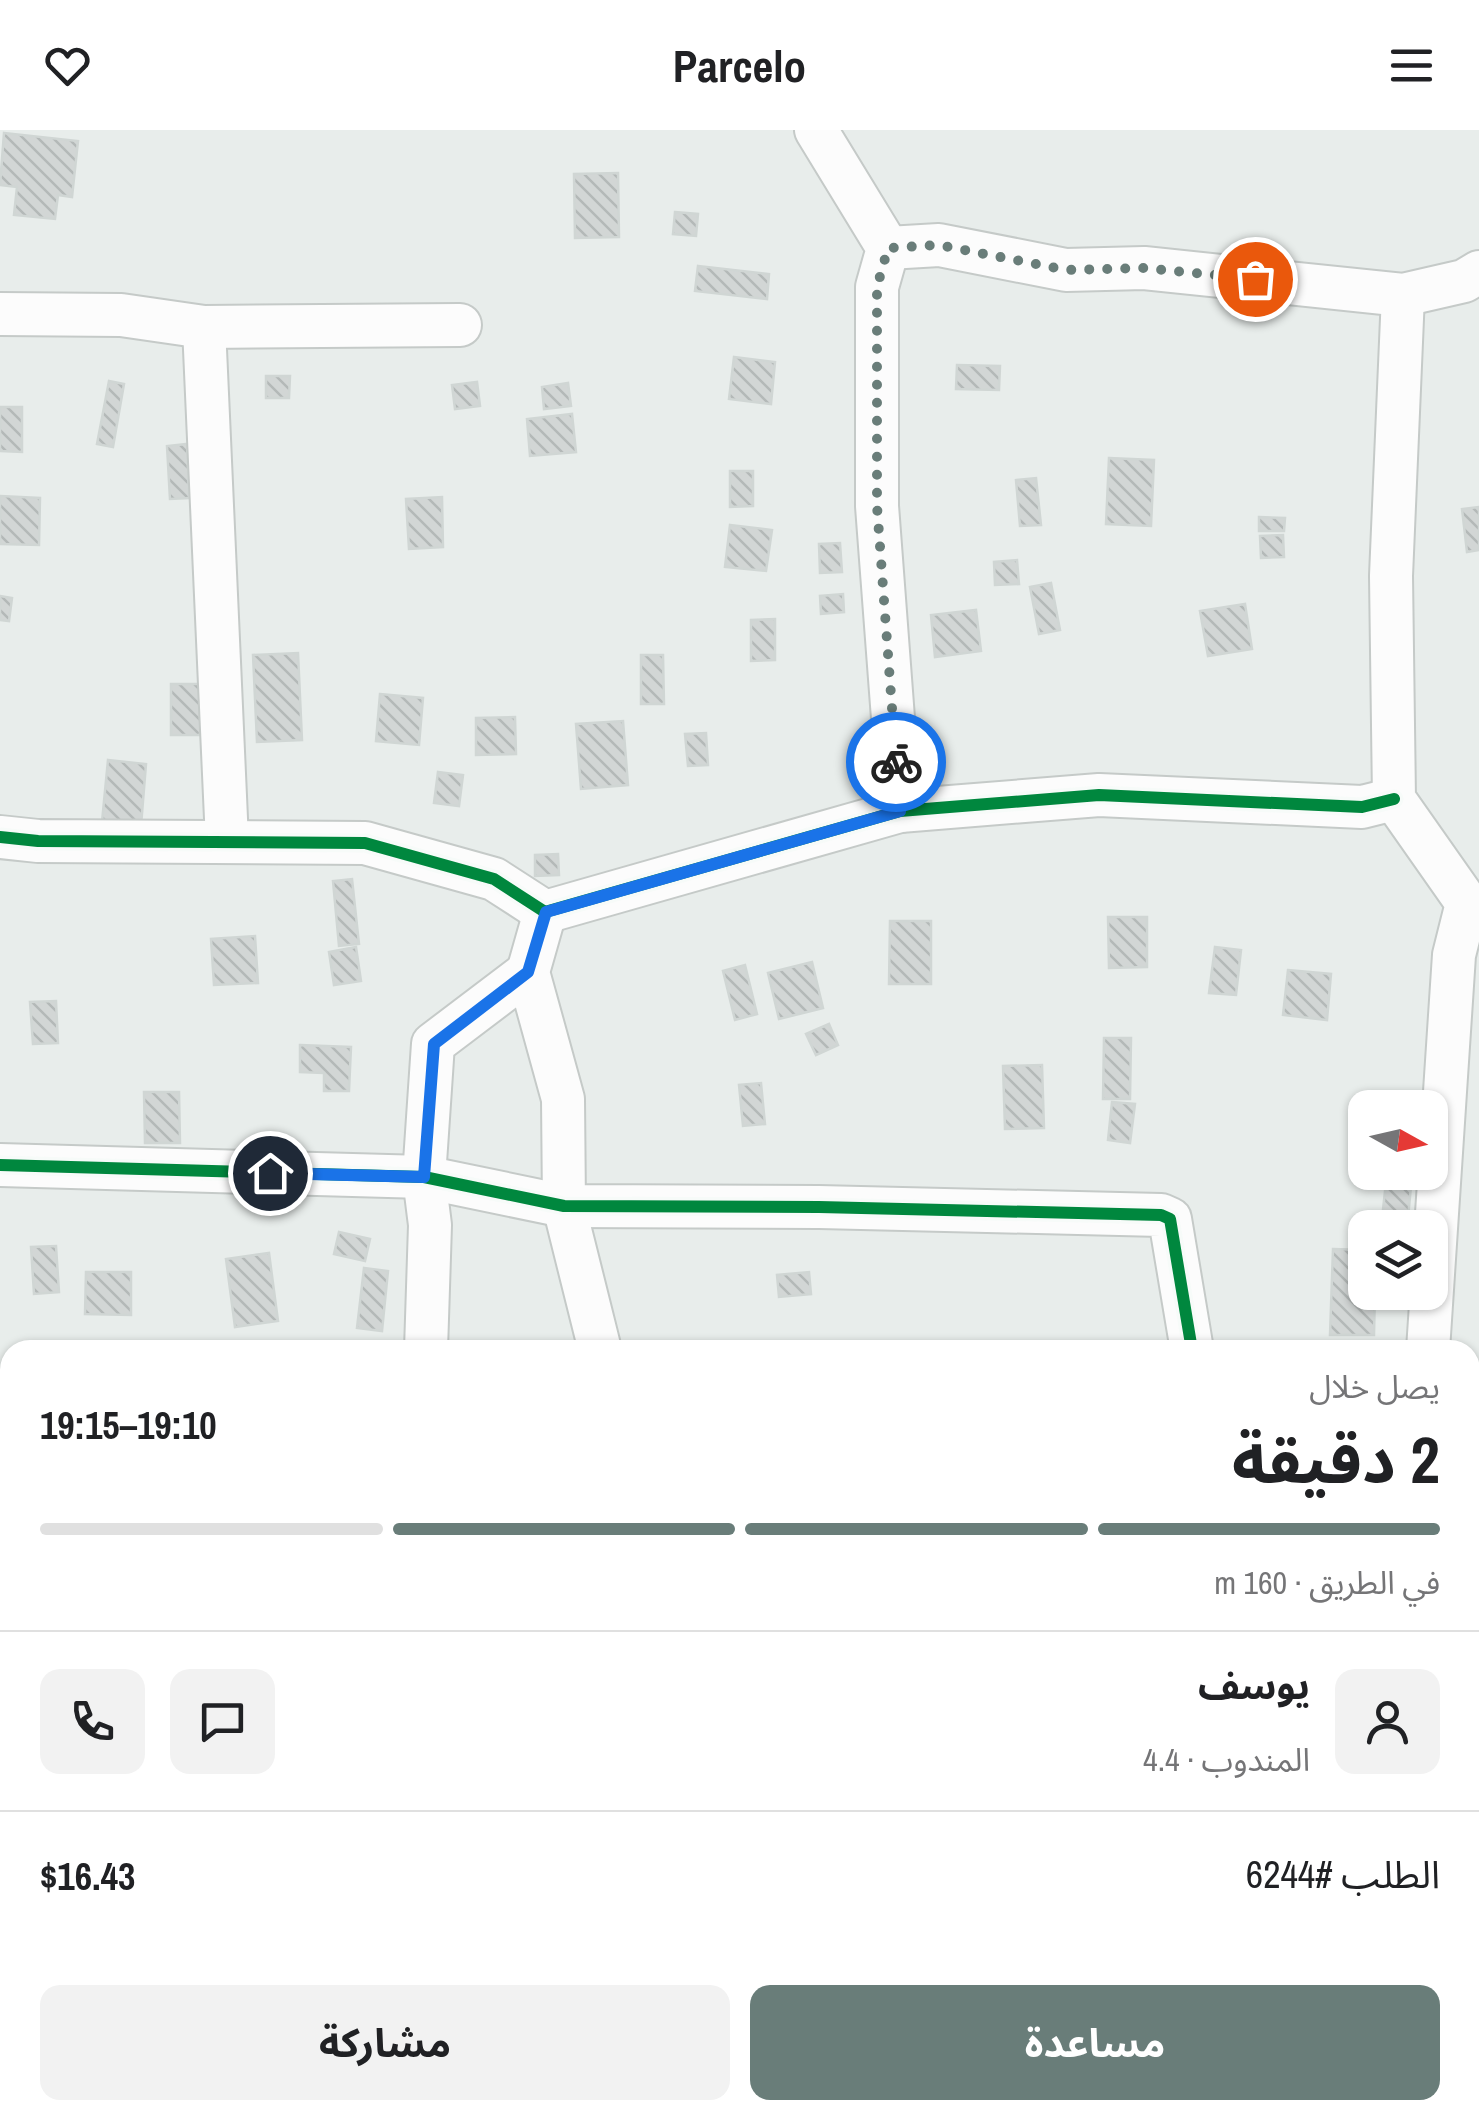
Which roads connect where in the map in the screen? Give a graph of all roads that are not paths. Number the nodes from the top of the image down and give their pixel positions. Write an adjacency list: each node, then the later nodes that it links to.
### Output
1 (816, 130): 2 (street)
2 (888, 248): 4 (street); 9 (street)
3 (1479, 272): 4 (street)
4 (1403, 295): 8 (street)
5 (0, 314): 7 (street)
6 (460, 325): 7 (street)
7 (204, 327): 11 (street)
8 (1394, 799): 9 (street); 12 (street)
9 (900, 811): 13 (street)
10 (0, 837): 11 (street)
11 (227, 841): 13 (street)
12 (1473, 903): 21 (street)
13 (546, 912): 14 (street)
14 (528, 972): 16 (street); 17 (street)
15 (0, 1166): 16 (street)
16 (424, 1177): 17 (street); 18 (street)
17 (564, 1206): 19 (street); 20 (street)
18 (426, 1340)
19 (598, 1340)
20 (1191, 1340)
21 (1429, 1340)

